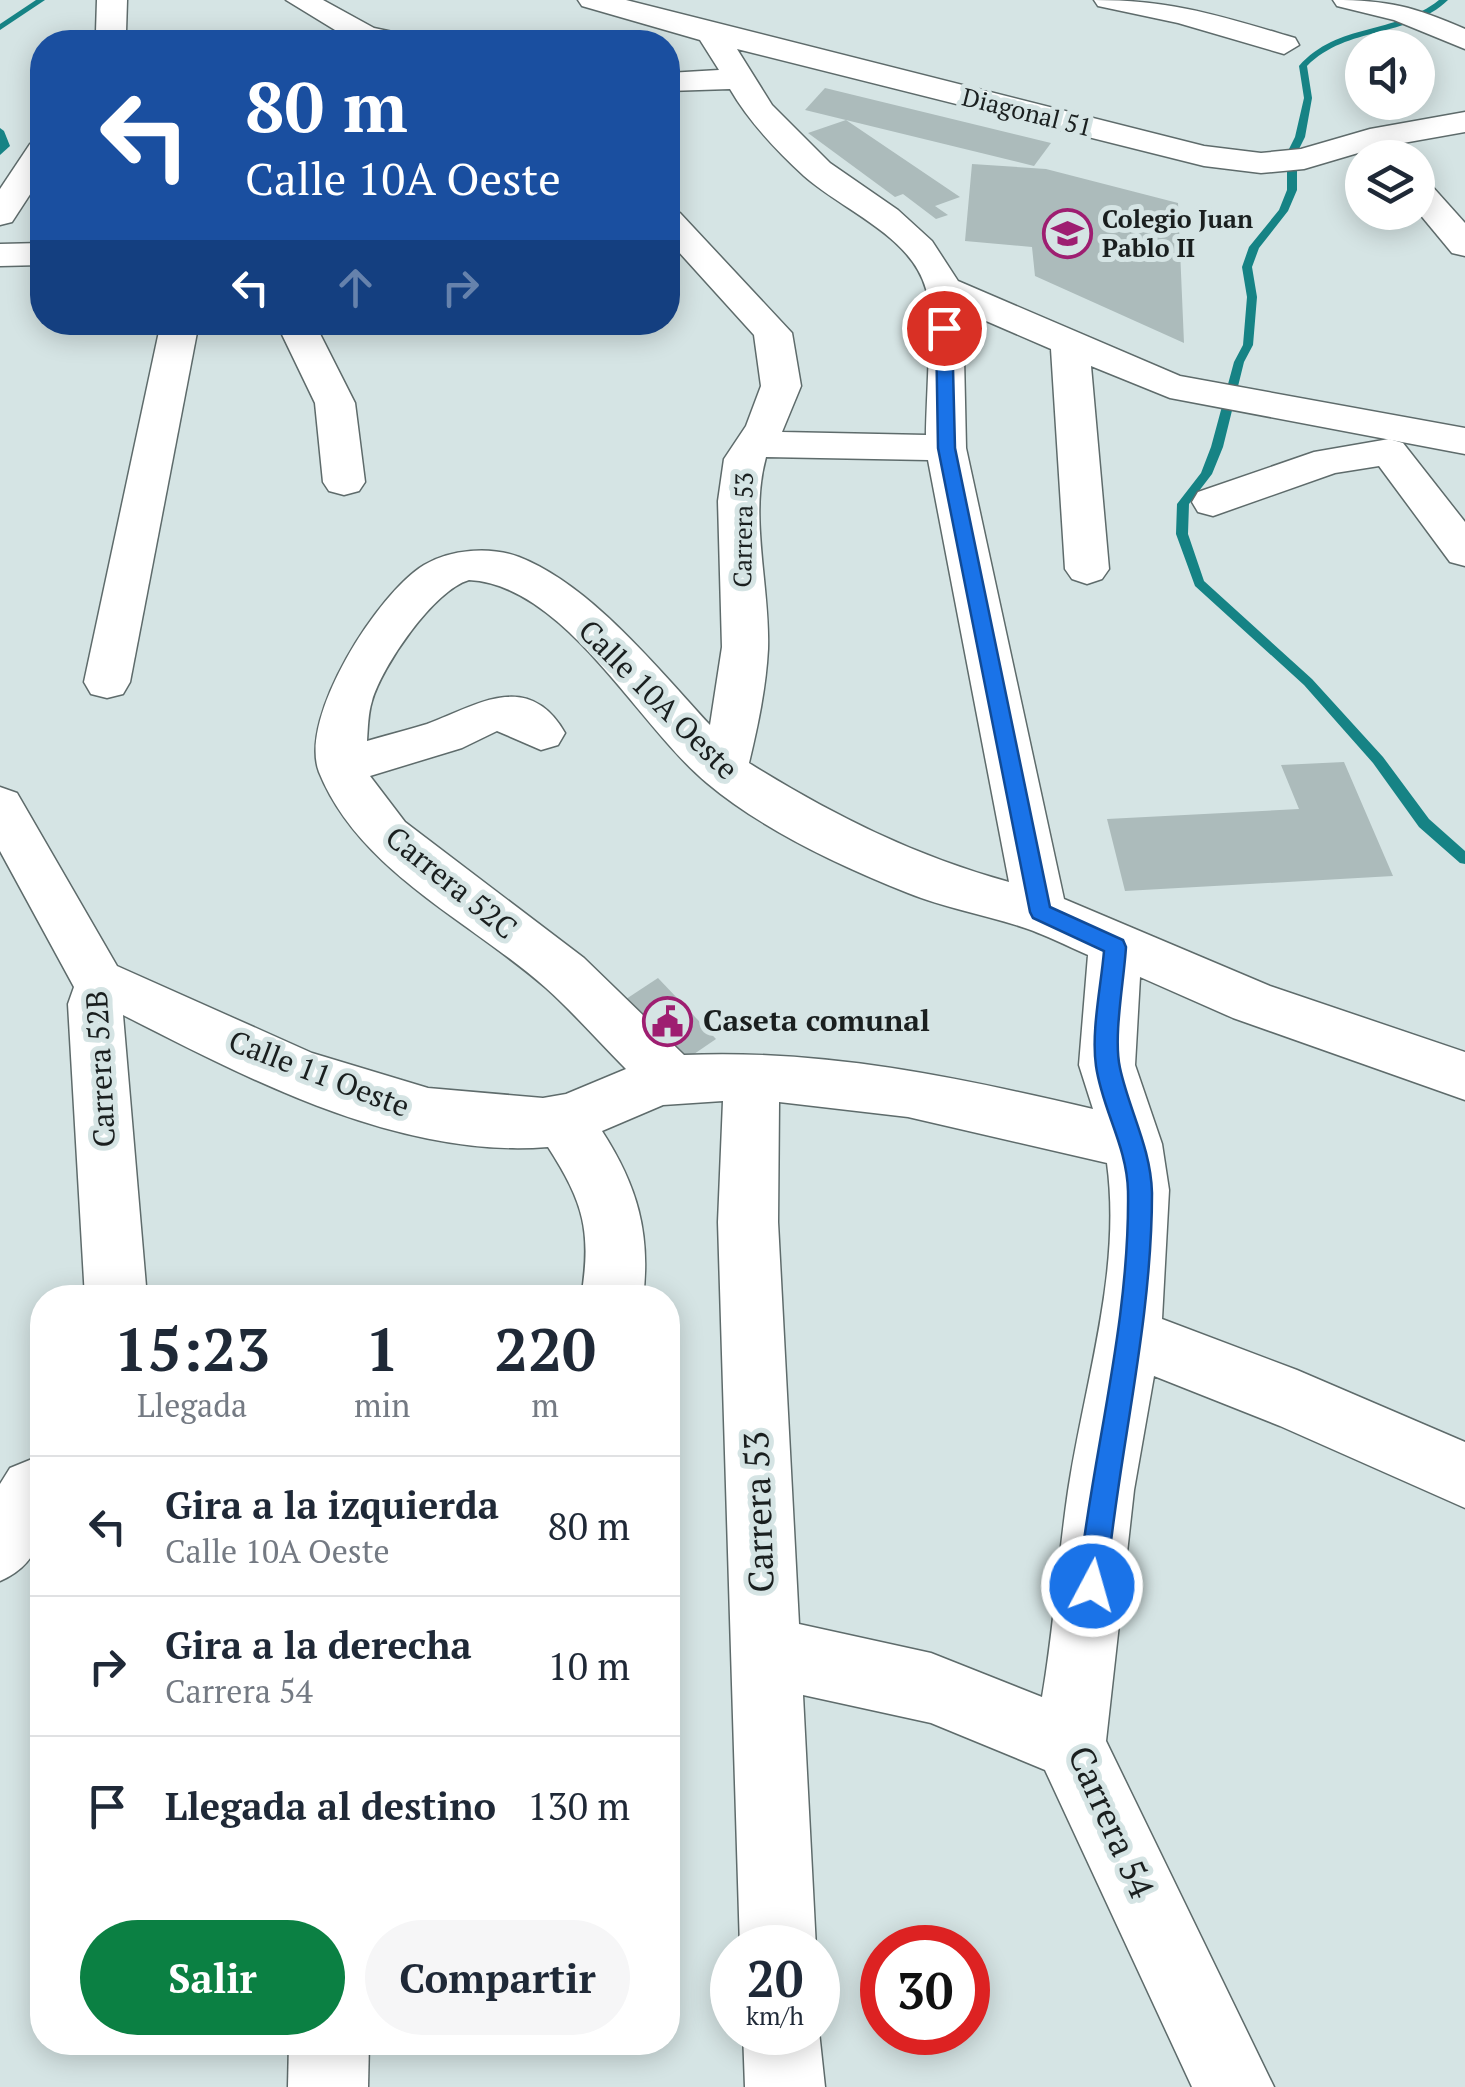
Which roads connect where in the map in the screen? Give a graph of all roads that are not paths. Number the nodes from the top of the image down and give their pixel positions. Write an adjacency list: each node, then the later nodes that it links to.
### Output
1 (112, 0): 6 (street)
2 (301, 0): 7 (street)
3 (1109, 0): 10 (street)
4 (1348, 0): 9 (street)
5 (610, 2): 8 (street, Diagonal 51)
6 (117, 30)
7 (357, 30)
8 (712, 34): 11 (street); 15 (street, Diagonal 51)
9 (1462, 40)
10 (1284, 45)
11 (744, 78): 12 (street); 23 (street)
12 (680, 81)
13 (1465, 122): 14 (street, Diagonal 51)
14 (1405, 140)
15 (1345, 151)
16 (30, 170): 18 (street)
17 (1435, 210): 20 (street)
18 (0, 215)
19 (680, 233): 29 (street, Carrera 53)
20 (1465, 244)
21 (30, 254): 22 (street)
22 (0, 255)
23 (944, 288): 26 (street); 30 (street)
24 (177, 335): 35 (street)
25 (301, 335): 31 (street)
26 (1070, 345): 27 (street); 34 (street)
27 (1392, 439): 28 (street); 32 (street); 33 (street)
28 (1465, 441)
29 (753, 444): 30 (street); 38 (street, Carrera 53)
30 (946, 448): 40 (street)
31 (344, 482)
32 (1214, 502)
33 (1465, 552)
34 (1086, 569)
35 (107, 682)
36 (541, 734): 37 (street)
37 (340, 766): 38 (street, Calle 10A Oeste); 45 (street, Carrera 52C)
38 (723, 770): 40 (street, Calle 10A Oeste)
39 (0, 806): 42 (street, Carrera 52B)
40 (1041, 912): 41 (street, Calle 10A Oeste)
41 (1115, 947): 44 (street, Calle 10A Oeste); 47 (street, Carrera 54)
42 (101, 986): 46 (street, Calle 11 Oeste); 48 (street, Carrera 52B)
43 (752, 1076): 45 (street, Calle 11 Oeste); 47 (street, Calle 11 Oeste); 54 (street, Carrera 53)
44 (1465, 1076)
45 (672, 1079): 46 (street, Calle 11 Oeste)
46 (562, 1120): 49 (street)
47 (1133, 1144): 50 (street, Carrera 54)
48 (115, 1285)
49 (614, 1285)
50 (1130, 1337): 51 (street); 55 (street, Carrera 54)
51 (1465, 1475)
52 (30, 1496): 53 (street)
53 (0, 1547)
54 (765, 1652): 55 (street); 56 (street, Carrera 53)
55 (1070, 1744): 61 (street, Carrera 54)
56 (777, 1925)
57 (329, 2055): 59 (street)
58 (783, 2055): 60 (street)
59 (328, 2087)
60 (784, 2087)
61 (1234, 2087)

